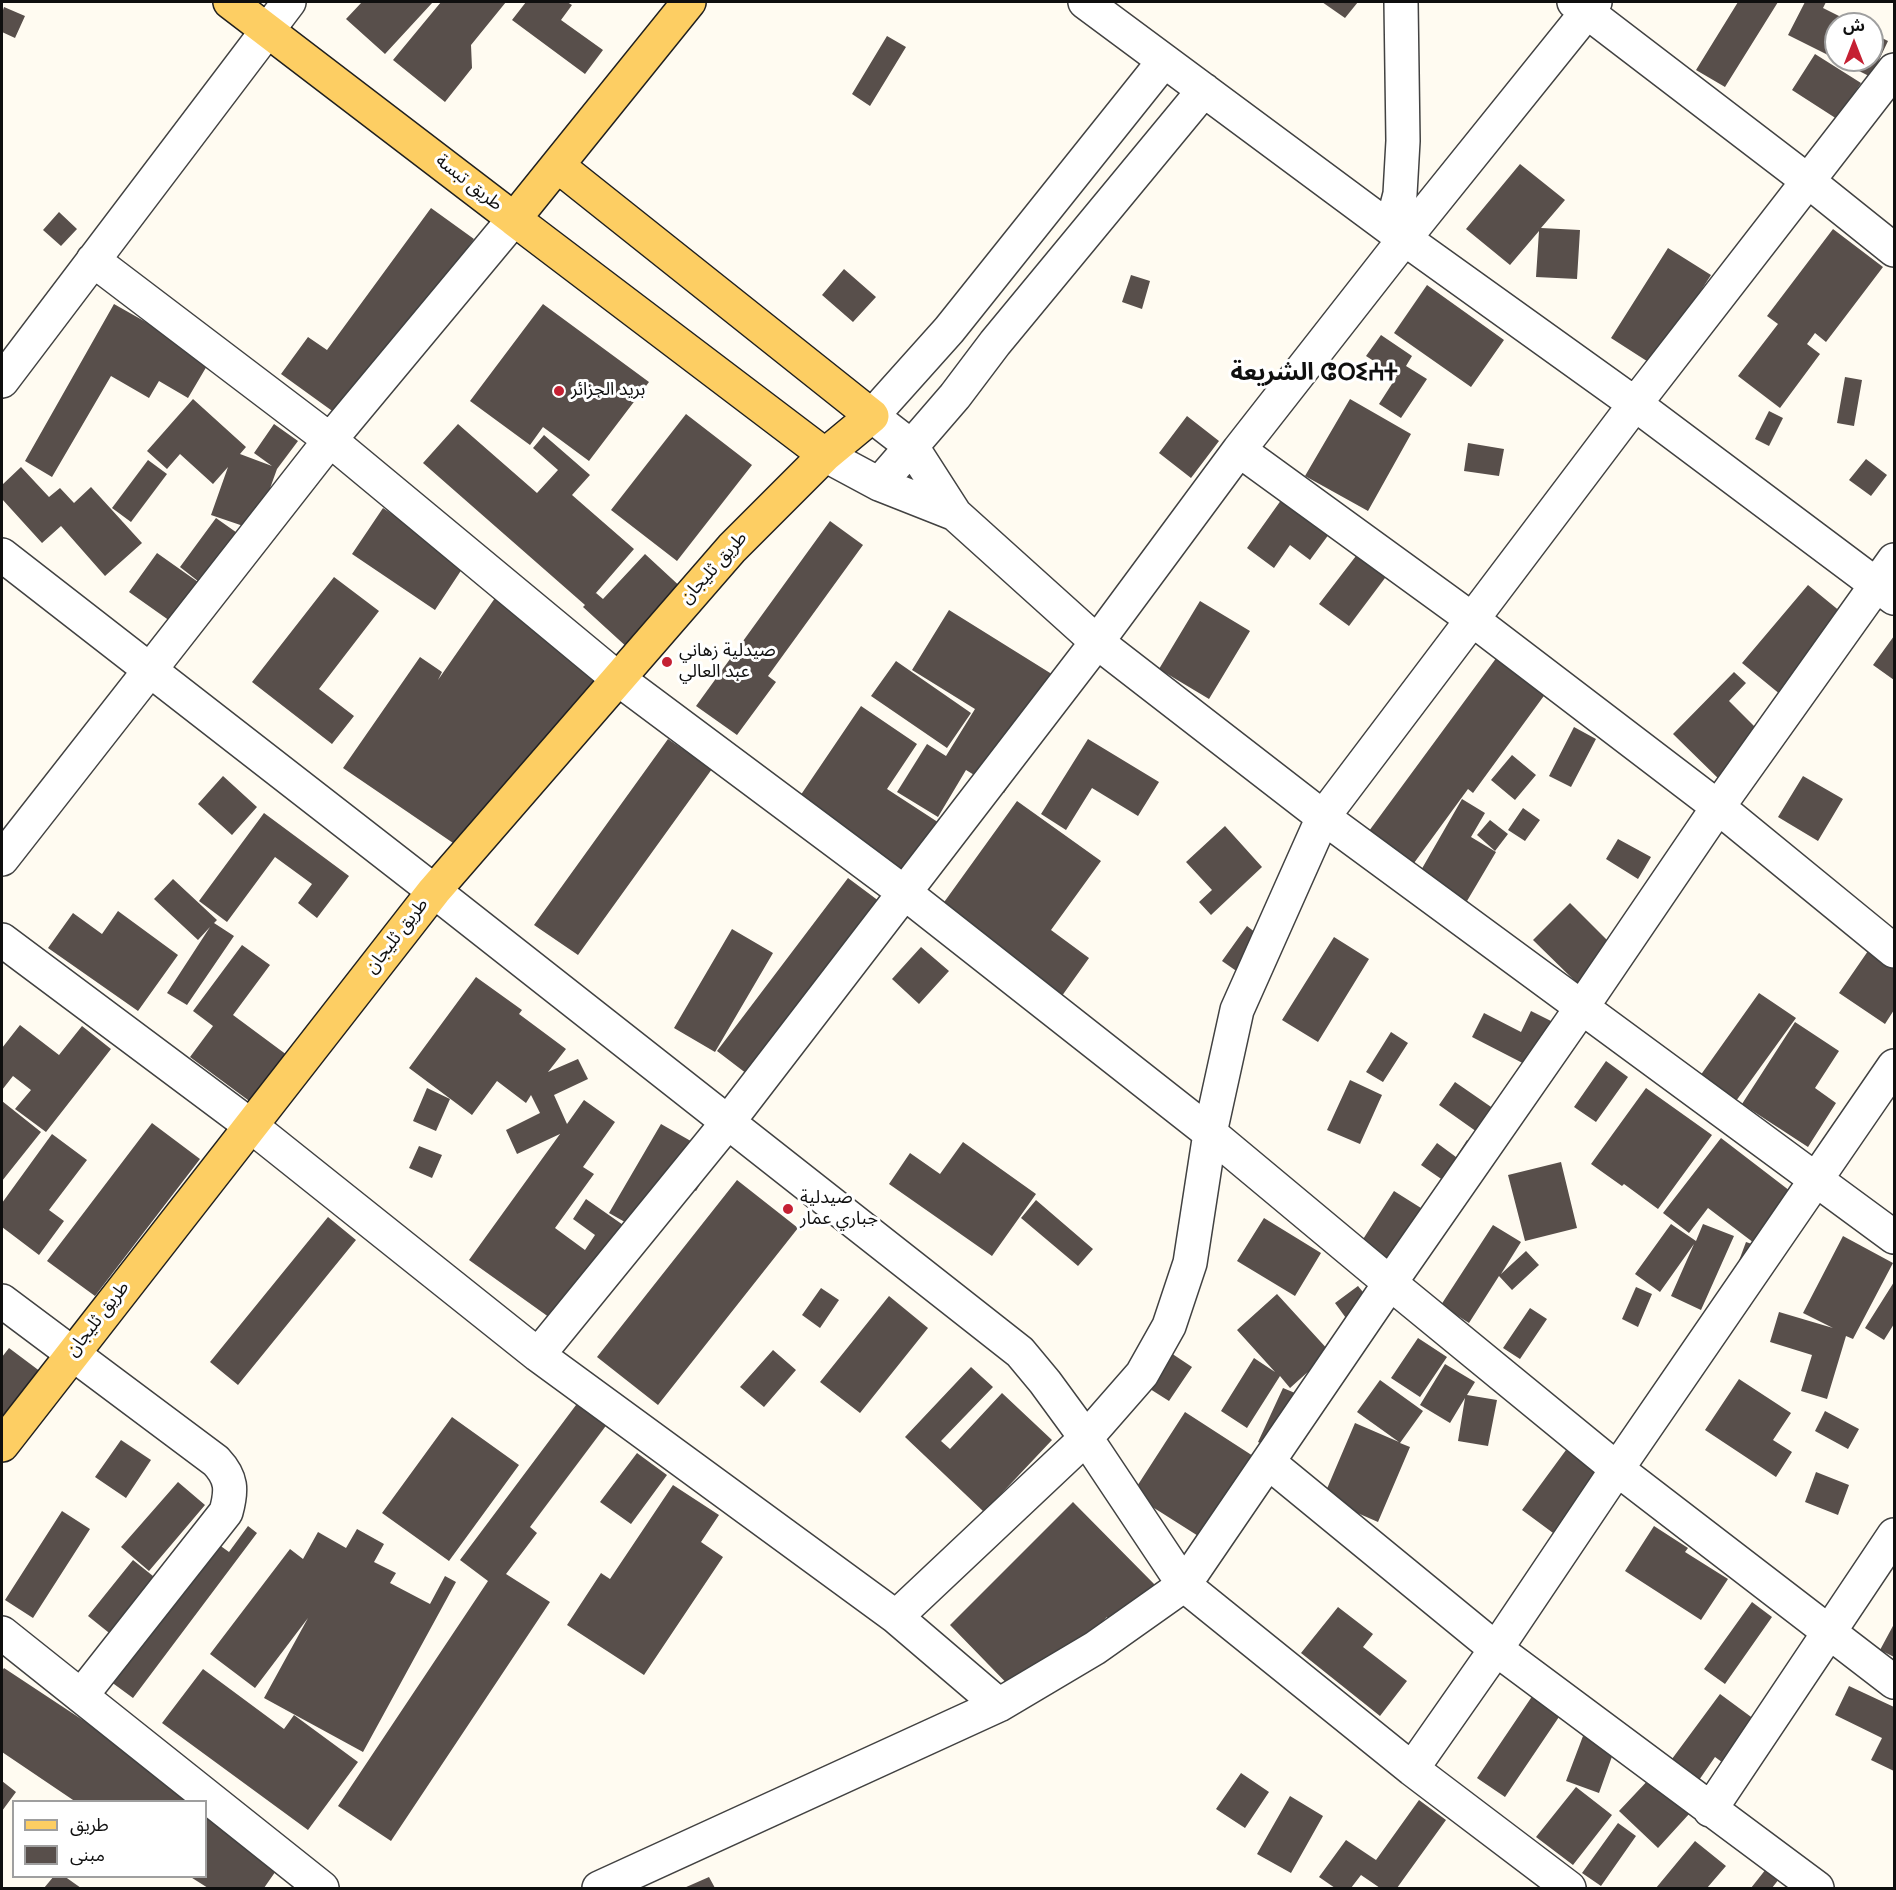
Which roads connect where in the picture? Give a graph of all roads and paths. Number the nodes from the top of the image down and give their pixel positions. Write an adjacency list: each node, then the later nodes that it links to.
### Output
1 (230, 2): 7 (main road, طريق تبسة)
2 (290, 2): 7 (street)
3 (1088, 2): 8 (street)
4 (1401, 2): 14 (street)
5 (682, 4): 11 (main road, طريق تبسة)
6 (1586, 5): 12 (street); 14 (street)
7 (268, 30): 13 (main road, طريق تبسة); 16 (street)
8 (1164, 61): 10 (street); 19 (street)
9 (1894, 70): 12 (street)
10 (1204, 90): 14 (street); 21 (street)
11 (558, 166): 13 (main road, طريق تبسة); 19 (main road)
12 (1808, 181): 15 (street); 18 (street)
13 (514, 219): 20 (street); 23 (main road)
14 (1398, 234): 18 (street); 22 (street)
15 (1894, 250)
16 (93, 260): 17 (street); 20 (street)
17 (2, 381)
18 (1635, 404): 27 (street); 28 (street)
19 (872, 416): 21 (street); 23 (main road, طريق ثليجان)
20 (330, 440): 30 (street); 31 (street)
21 (912, 447): 24 (street); 25 (street)
22 (1239, 450): 28 (street); 29 (street)
23 (825, 455): 24 (street); 31 (main road, طريق ثليجان)
24 (879, 484): 25 (street)
25 (955, 514): 29 (street)
26 (2, 555): 30 (street)
27 (1889, 581): 32 (street)
28 (1473, 620): 32 (street); 33 (street)
29 (1097, 642): 33 (street); 36 (street)
30 (149, 672): 34 (street); 35 (street)
31 (618, 678): 35 (main road, طريق ثليجان); 36 (street)
32 (1718, 807): 38 (street); 39 (street)
33 (1323, 817): 39 (street); 43 (street)
34 (2, 860)
35 (434, 891): 41 (street); 42 (main road, طريق ثليجان)
36 (905, 893): 41 (street); 43 (street)
37 (2, 940): 42 (street)
38 (1894, 951)
39 (1582, 1007): 44 (street); 46 (street)
40 (1894, 1066): 44 (street)
41 (728, 1122): 49 (street); 50 (street)
42 (251, 1126): 48 (main road, طريق ثليجان); 49 (street)
43 (1210, 1133): 46 (street); 50 (street)
44 (1817, 1180): 45 (street); 53 (street)
45 (1894, 1237)
46 (1390, 1283): 52 (street); 53 (street)
47 (2, 1301): 48 (street)
48 (73, 1354): 51 (main road, طريق ثليجان); 61 (street)
49 (538, 1355): 56 (street)
50 (1086, 1438): 55 (street); 56 (street)
51 (2, 1446)
52 (1268, 1462): 55 (street); 59 (street)
53 (1617, 1469): 57 (street); 59 (street)
54 (1894, 1535): 57 (street)
55 (1184, 1585): 62 (street); 63 (street)
56 (896, 1617): 62 (street)
57 (1829, 1632): 60 (street); 64 (street)
58 (2, 1633): 61 (street)
59 (1496, 1649): 63 (street); 64 (street)
60 (1894, 1682)
61 (81, 1696): 65 (street)
62 (999, 1705): 66 (street)
63 (1412, 1769): 67 (street)
64 (1710, 1810): 68 (street)
65 (322, 1888)
66 (599, 1888)
67 (1569, 1888)
68 (1817, 1888)

